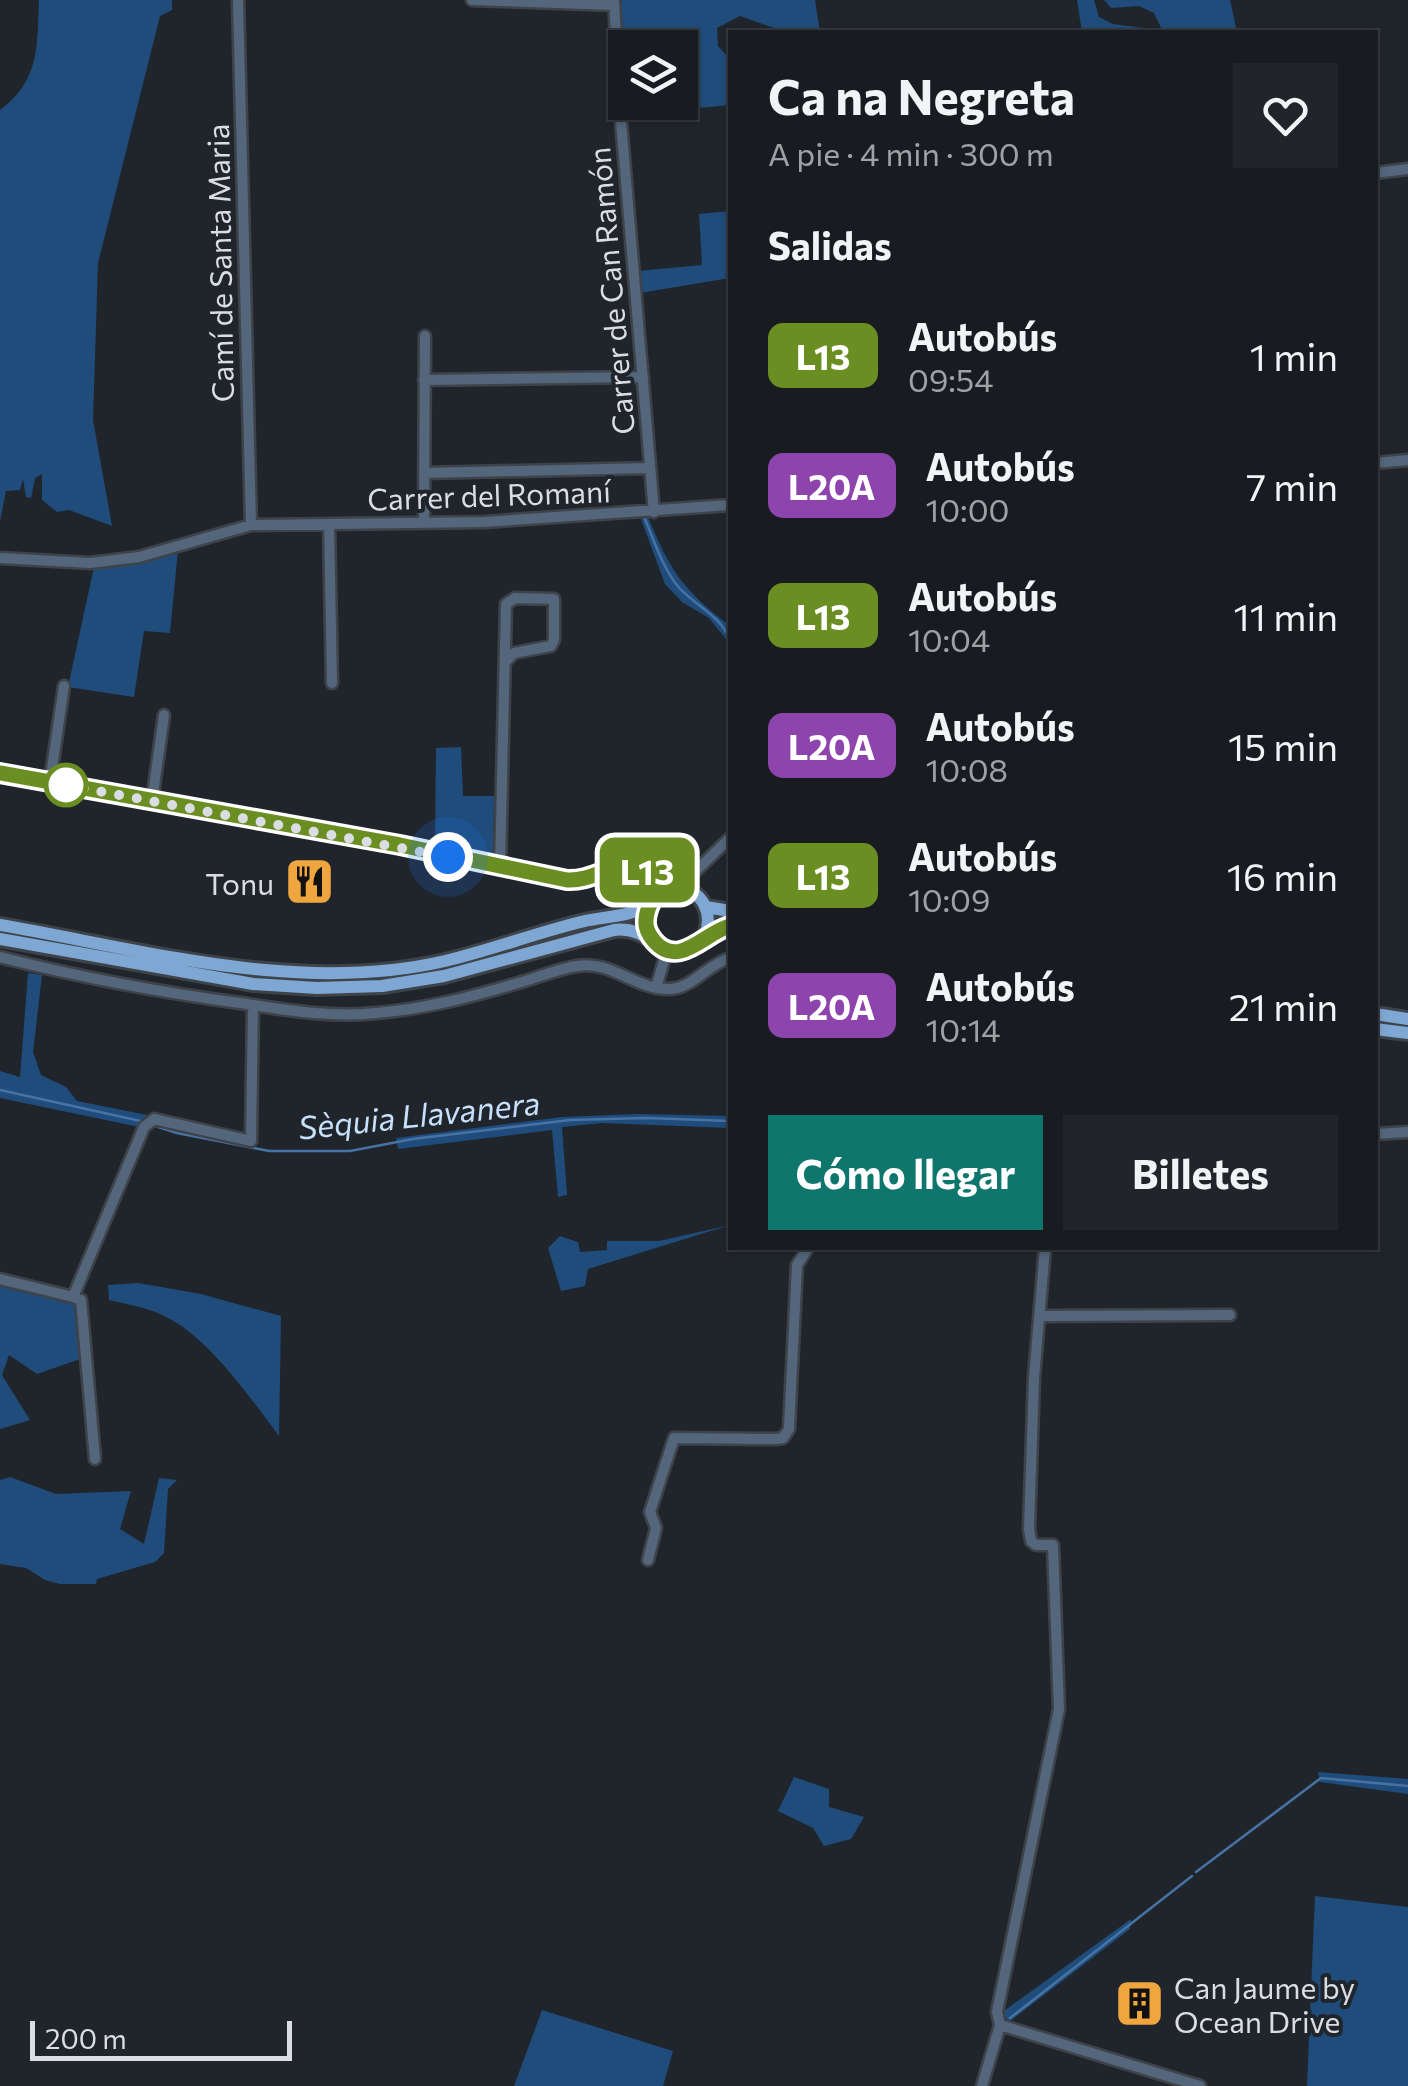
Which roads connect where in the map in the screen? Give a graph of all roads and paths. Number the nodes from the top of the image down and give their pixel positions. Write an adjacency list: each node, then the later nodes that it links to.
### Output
1 (238, 0): 17 (street, Camí de Santa Maria)
2 (472, 0): 3 (street)
3 (614, 2): 7 (street, Carrer de Can Ramón)
4 (1408, 168): 5 (street)
5 (1378, 172)
6 (425, 336): 8 (street)
7 (642, 378): 8 (street); 11 (street, Carrer de Can Ramón)
8 (424, 380): 12 (street)
9 (1408, 460): 10 (street)
10 (1378, 463)
11 (650, 468): 12 (street); 14 (street, Carrer de Can Ramón)
12 (424, 473): 15 (street)
13 (728, 507): 14 (street, Carrer del Romaní)
14 (654, 512): 15 (street, Carrer del Romaní)
15 (424, 523): 16 (street, Carrer del Romaní)
16 (329, 524): 17 (street, Carrer del Romaní); 20 (street)
17 (250, 526): 18 (street, Carrer del Romaní)
18 (0, 558)
19 (505, 662): 19 (street); 27 (street)
20 (332, 683)
21 (64, 686): 24 (street)
22 (164, 715): 25 (street)
23 (0, 772): 24 (street)
24 (50, 782): 25 (street)
25 (152, 801): 27 (street)
26 (728, 840): 28 (street)
27 (500, 868): 29 (street)
28 (697, 868): 30 (street); 32 (street)
29 (654, 876): 30 (street); 31 (street)
30 (676, 889): 31 (main road); 32 (main road)
31 (654, 900): 34 (main road); 36 (main road)
32 (701, 901): 33 (main road); 37 (main road)
33 (728, 910)
34 (0, 924)
35 (728, 927): 37 (main road)
36 (651, 938): 38 (main road); 39 (main road)
37 (704, 938): 39 (main road)
38 (0, 939)
39 (666, 950): 42 (street)
40 (0, 958): 43 (street)
41 (728, 959): 42 (street)
42 (656, 988): 43 (street)
43 (253, 1005): 53 (street)
44 (1378, 1014): 45 (main road)
45 (1408, 1019)
46 (1378, 1029): 47 (main road)
47 (1408, 1034)
48 (1408, 1132): 49 (street)
49 (1378, 1134)
50 (807, 1250): 57 (street)
51 (1045, 1250): 55 (street)
52 (0, 1279): 53 (street)
53 (73, 1297): 56 (street)
54 (1230, 1315): 55 (street)
55 (1040, 1316): 58 (street)
56 (95, 1458)
57 (648, 1560)
58 (1000, 2025): 59 (street); 60 (street)
59 (982, 2086)
60 (1200, 2086)

